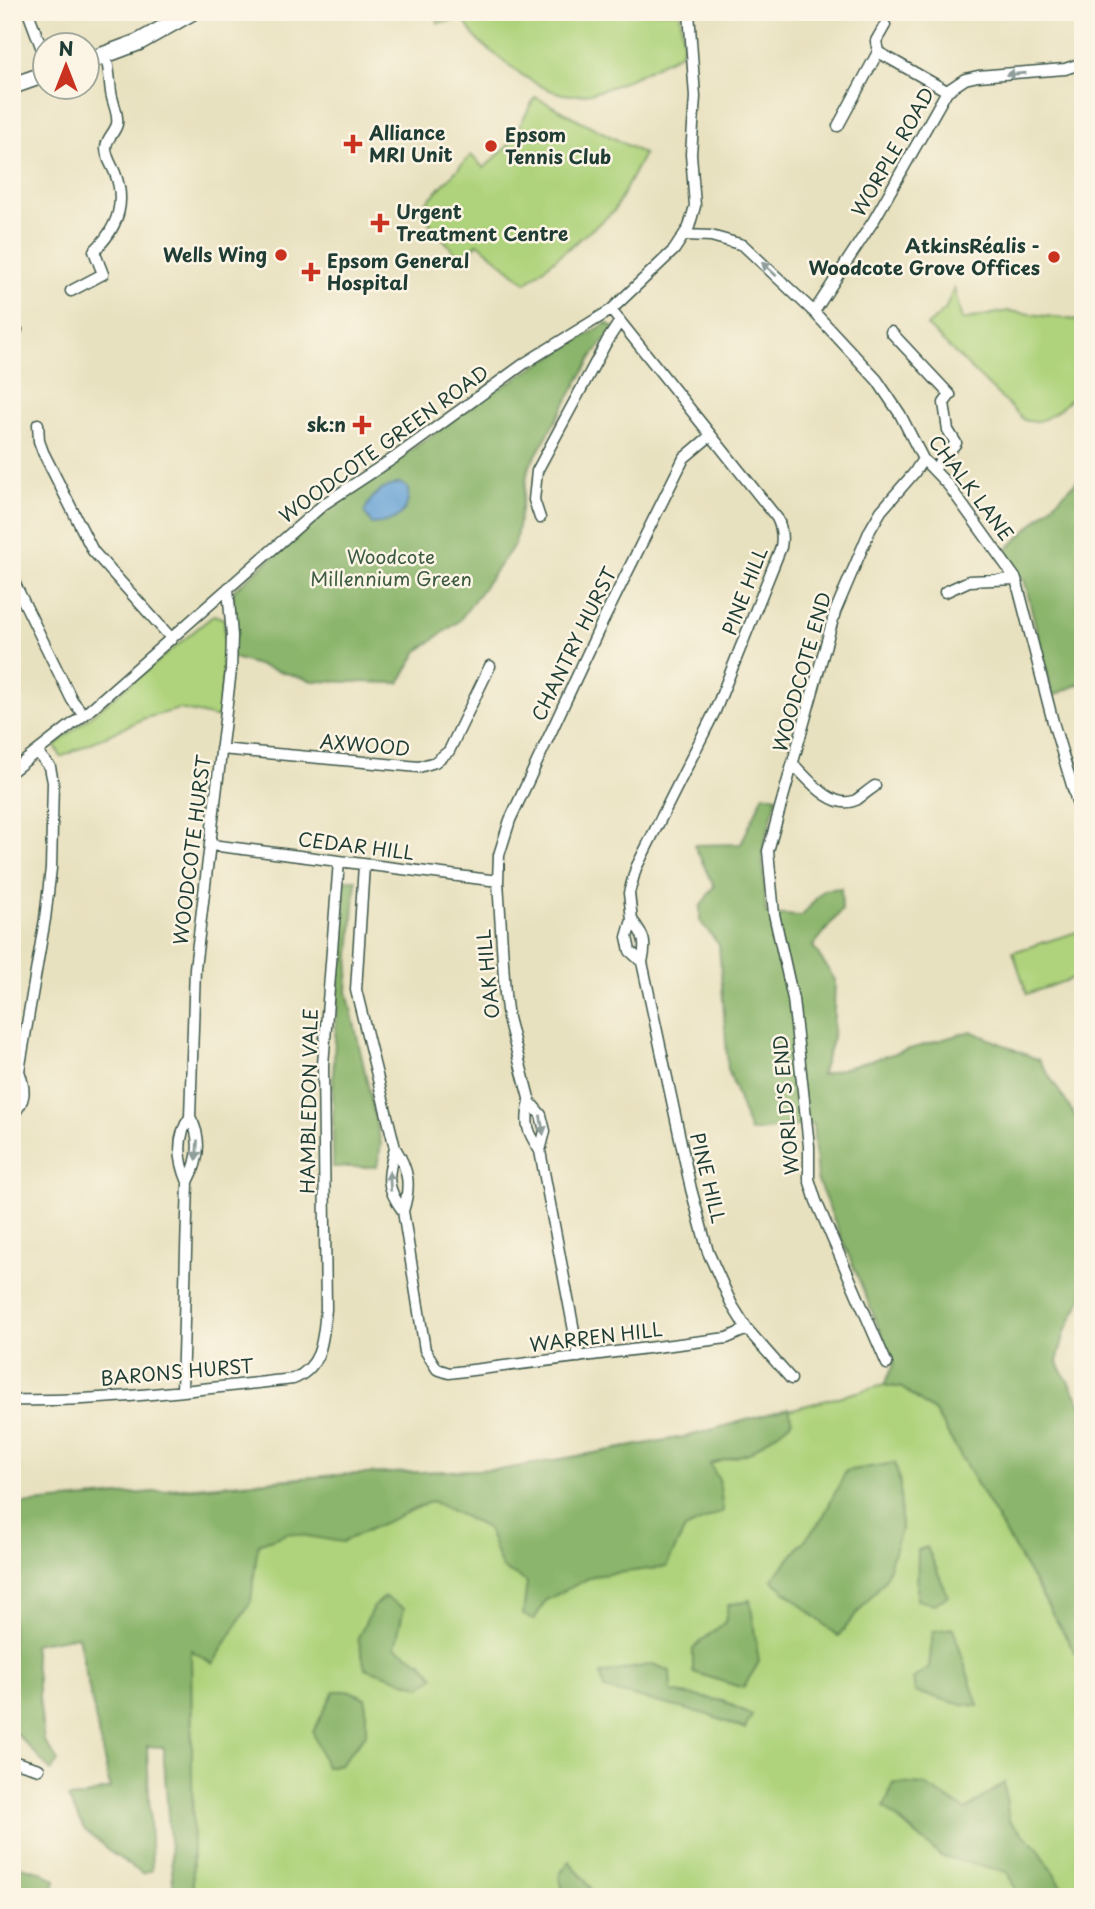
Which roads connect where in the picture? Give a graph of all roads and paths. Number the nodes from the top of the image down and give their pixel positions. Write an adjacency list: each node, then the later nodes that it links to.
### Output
1 (29, 12): 5 (street)
2 (192, 12): 7 (highway)
3 (689, 12): 14 (street)
4 (885, 25): 6 (street)
5 (36, 32)
6 (878, 52): 12 (street); 13 (street)
7 (105, 55): 8 (highway); 15 (street)
8 (102, 56)
9 (1083, 63): 12 (street, WORPLE ROAD, one-way to 12)
10 (32, 80): 11 (highway)
11 (12, 86)
12 (947, 91): 17 (street, WORPLE ROAD)
13 (838, 126)
14 (685, 235): 16 (street, WOODCOTE GREEN ROAD); 17 (street, CHALK LANE, one-way to 14)
15 (71, 291)
16 (611, 310): 18 (street, PINE HILL); 27 (street, WOODCOTE GREEN ROAD)
17 (814, 312): 22 (street, CHALK LANE)
18 (620, 321): 21 (street, PINE HILL); 24 (street)
19 (891, 332): 23 (street)
20 (38, 424): 29 (street)
21 (710, 436): 41 (street, CHANTRY HURST); 43 (street, PINE HILL)
22 (923, 459): 23 (street, CHALK LANE); 34 (street, WOODCOTE END)
23 (934, 469): 26 (street, CHALK LANE)
24 (540, 518)
25 (12, 578): 31 (street)
26 (1016, 579): 28 (street); 37 (street, CHALK LANE)
27 (228, 589): 29 (street, WOODCOTE GREEN ROAD); 32 (street, WOODCOTE HURST)
28 (945, 592)
29 (172, 639): 31 (street, WOODCOTE GREEN ROAD)
30 (489, 666): 32 (street, AXWOOD)
31 (84, 715): 33 (street, WOODCOTE GREEN ROAD)
32 (221, 749): 38 (street, WOODCOTE HURST)
33 (37, 752): 35 (street, WOODCOTE GREEN ROAD); 45 (street)
34 (794, 765): 36 (street); 42 (street, WOODCOTE END)
35 (12, 771)
36 (875, 786)
37 (1083, 822)
38 (211, 845): 39 (street, CEDAR HILL); 48 (street, WOODCOTE HURST)
39 (339, 862): 40 (street, CEDAR HILL); 54 (street, HAMBLEDON VALE)
40 (364, 864): 41 (street, CEDAR HILL); 49 (street)
41 (498, 881): 46 (street, OAK HILL)
42 (774, 914): 56 (street, WORLD'S END)
43 (632, 920): 44 (street, PINE HILL); 44 (street, PINE HILL)
44 (642, 962): 53 (street, PINE HILL)
45 (16, 1075): 47 (street)
46 (530, 1102): 50 (street, OAK HILL); 50 (street, OAK HILL, one-way to 50)
47 (12, 1116)
48 (190, 1116): 51 (street, WOODCOTE HURST); 51 (street, WOODCOTE HURST, one-way to 51)
49 (395, 1147): 52 (street); 52 (street, one-way to 49)
50 (540, 1151): 55 (street, OAK HILL)
51 (187, 1182): 58 (street, WOODCOTE HURST)
52 (403, 1211): 55 (street, WARREN HILL)
53 (747, 1329): 55 (street, WARREN HILL); 57 (street, PINE HILL)
54 (323, 1342): 58 (street, BARONS HURST)
55 (579, 1357)
56 (887, 1364)
57 (791, 1379)
58 (181, 1390): 59 (street, BARONS HURST)
59 (12, 1401)
60 (12, 1761): 61 (street)
61 (39, 1769)

